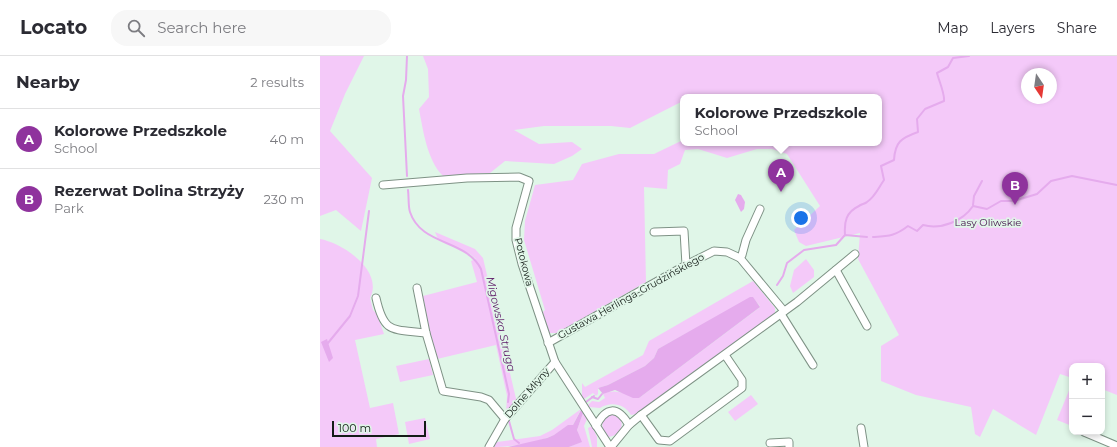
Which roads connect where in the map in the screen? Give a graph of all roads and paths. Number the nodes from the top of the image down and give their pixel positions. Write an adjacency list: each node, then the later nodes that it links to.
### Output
1 (383, 185): 13 (street, Potokowa)
2 (760, 209): 5 (street)
3 (654, 232): 6 (street)
4 (855, 254): 7 (street, Potokowa)
5 (740, 258): 6 (street, Gustawa Herlinga-Grudzińskiego); 10 (street)
6 (686, 265): 13 (street, Gustawa Herlinga-Grudzińskiego)
7 (836, 270): 10 (street, Potokowa); 11 (street)
8 (417, 288): 12 (street)
9 (376, 298): 12 (street)
10 (783, 313): 14 (street, Potokowa); 16 (street)
11 (867, 326)
12 (426, 333): 18 (street)
13 (548, 343): 15 (street, Potokowa)
14 (725, 355): 17 (street, Potokowa); 17 (street)
15 (555, 362): 18 (street, Dolne Młyny); 20 (street, Potokowa)
16 (813, 366)
17 (641, 415): 19 (street, Potokowa)
18 (505, 419): 25 (street, Dolne Młyny)
19 (629, 425): 20 (street); 26 (street, Potokowa)
20 (596, 426): 26 (street, Potokowa)
21 (861, 428): 28 (street)
22 (1091, 435): 24 (street)
23 (770, 443): 27 (street)
24 (1117, 446)
25 (489, 447)
26 (610, 447)
27 (790, 447)
28 (864, 447)

